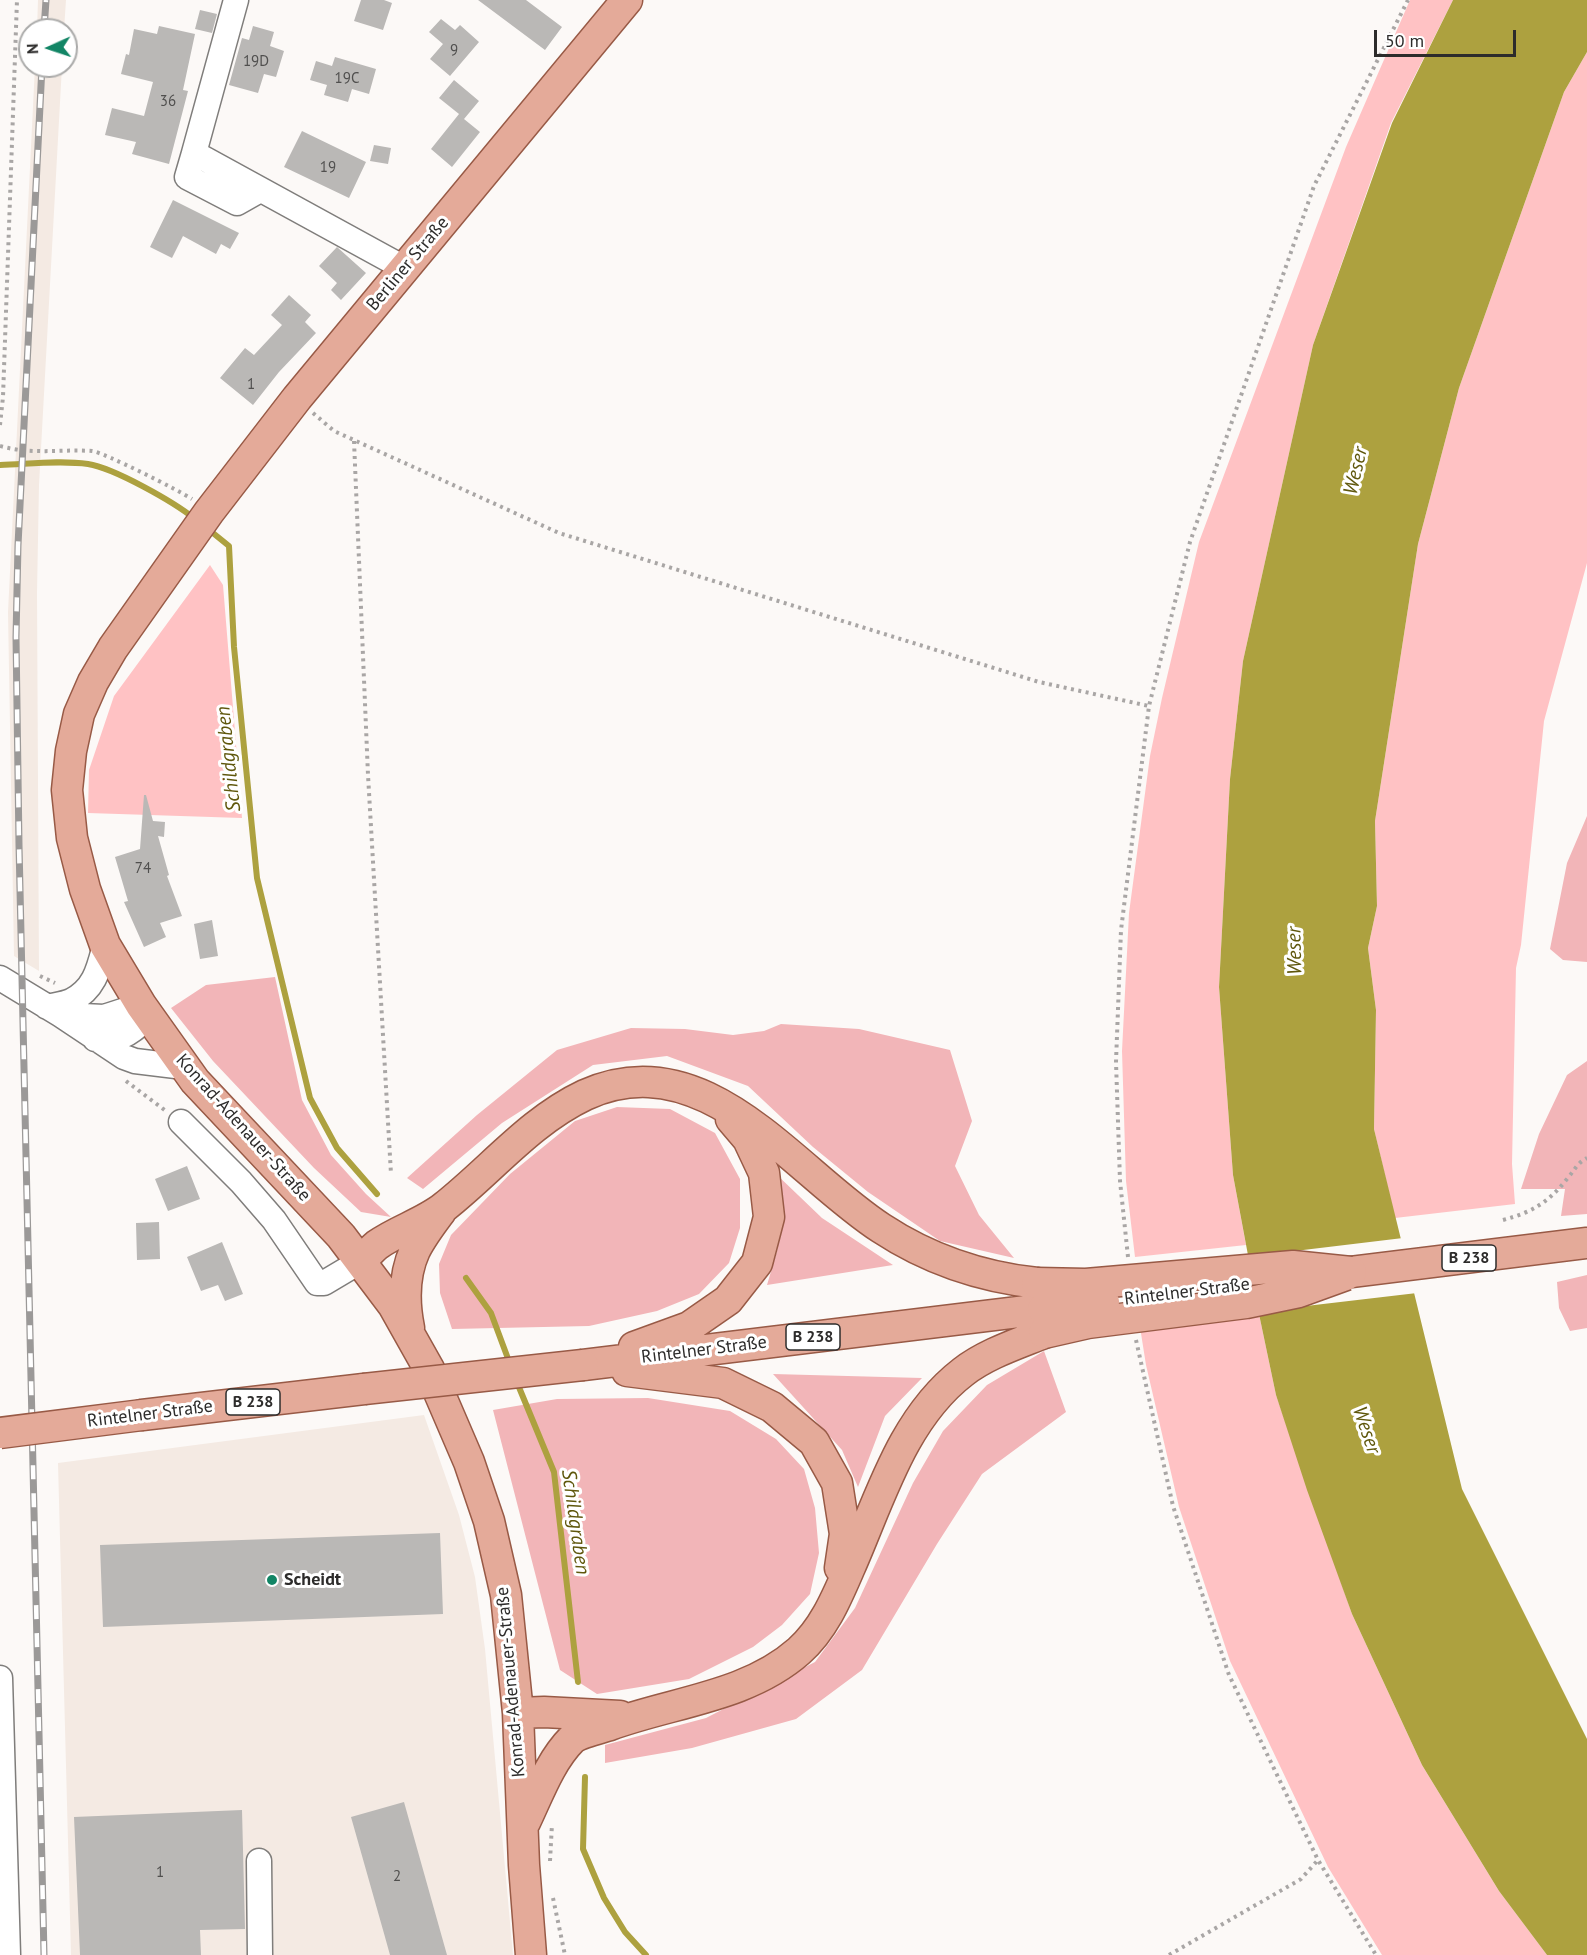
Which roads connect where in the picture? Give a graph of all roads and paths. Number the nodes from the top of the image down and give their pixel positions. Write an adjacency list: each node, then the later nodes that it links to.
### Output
1 (17, 0): 7 (path)
2 (236, 0): 5 (street)
3 (627, 0): 5 (main road, Berliner Straße)
4 (1408, 0): 8 (path)
5 (404, 268): 6 (main road, Berliner Straße)
6 (297, 398): 8 (path); 10 (main road, Berliner Straße)
7 (0, 425)
8 (354, 441): 20 (path)
9 (0, 446): 10 (path)
10 (202, 523): 11 (main road, Konrad-Adenauer-Straße)
11 (105, 945): 13 (street); 14 (main road, Konrad-Adenauer-Straße)
12 (0, 978): 13 (street)
13 (54, 1011): 14 (street); 15 (street)
14 (145, 1011): 15 (street); 16 (main road, Konrad-Adenauer-Straße)
15 (95, 1039): 16 (street)
16 (184, 1067): 25 (main road, Konrad-Adenauer-Straße)
17 (717, 1102): 21 (main road, B 238); 27 (main road, B 238); 29 (main road, B 238)
18 (181, 1122): 25 (street, Konrad-Adenauer-Straße)
19 (1587, 1158): 22 (path)
20 (391, 1173)
21 (443, 1208): 24 (main road, B 238); 25 (main road, B 238)
22 (1503, 1220)
23 (1587, 1243): 26 (main road, B 238)
24 (415, 1250): 25 (main road, B 238); 28 (main road, B 238)
25 (361, 1261): 28 (main road, Konrad-Adenauer-Straße)
26 (1351, 1272): 27 (main road, B 238, bridge); 27 (main road, B 238, bridge)
27 (1042, 1308): 29 (main road, Rintelner Straße / B 238); 31 (main road, B 238)
28 (413, 1340): 33 (main road, Konrad-Adenauer-Straße)
29 (583, 1365): 30 (main road, Rintelner Straße / B 238, bridge); 31 (main road, B 238)
30 (0, 1433)
31 (835, 1602): 34 (main road, B 238)
32 (0, 1678): 41 (street)
33 (518, 1713): 34 (main road, B 238); 35 (main road, B 238); 36 (main road, Konrad-Adenauer-Straße)
34 (632, 1717): 35 (main road, B 238)
35 (573, 1738): 36 (main road)
36 (523, 1826): 43 (main road, Konrad-Adenauer-Straße)
37 (550, 1853): 39 (path)
38 (259, 1861): 42 (street)
39 (549, 1871)
40 (551, 1891): 44 (path)
41 (8, 1955)
42 (260, 1955)
43 (531, 1955)
44 (565, 1955)
45 (1169, 1955): 46 (path)
46 (1376, 1955)

